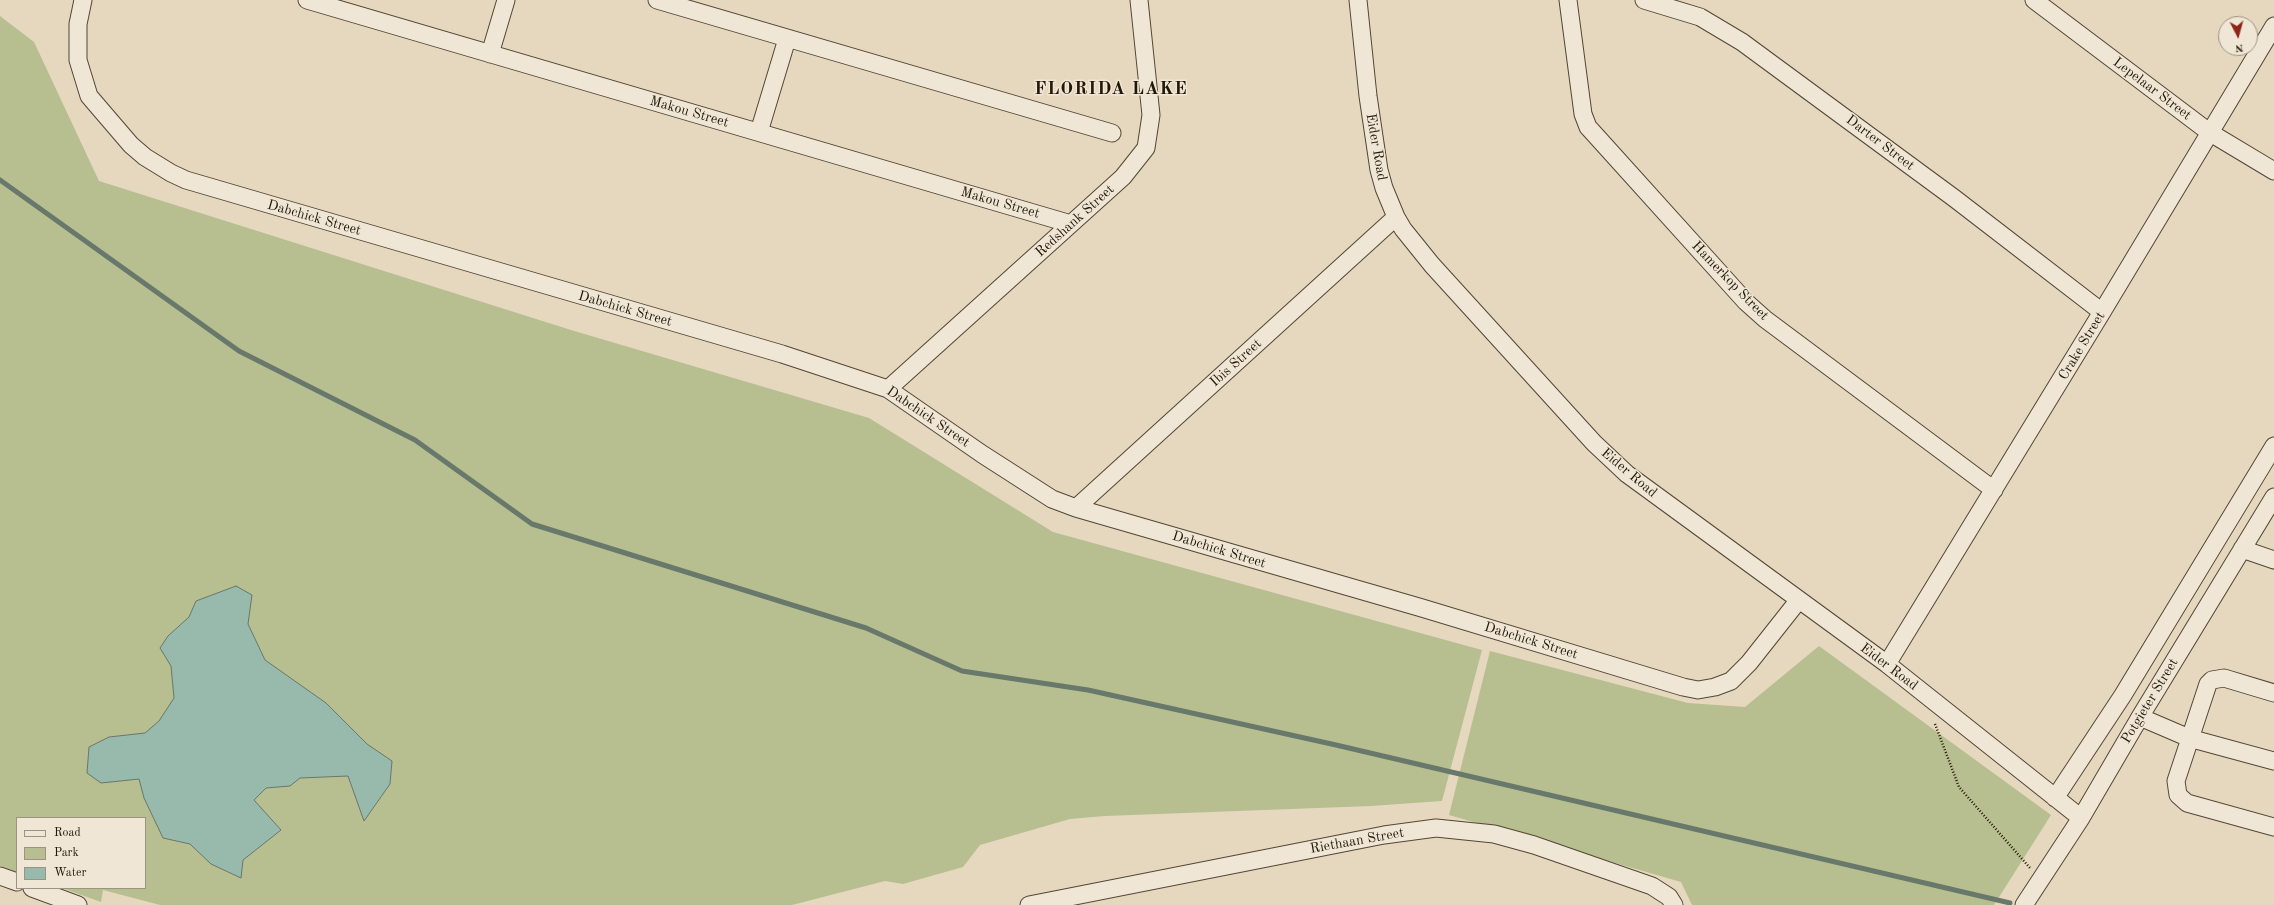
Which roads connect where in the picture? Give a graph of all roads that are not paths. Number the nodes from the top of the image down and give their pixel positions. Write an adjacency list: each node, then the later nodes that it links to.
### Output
1 (83, 0): 20 (street, Dabchick Street)
2 (306, 0): 12 (street, Makou Street)
3 (506, 0): 12 (street)
4 (657, 0): 11 (street)
5 (1138, 0): 18 (street, Redshank Street)
6 (1358, 0): 17 (street, Eider Road)
7 (1568, 0): 22 (street, Hamerkop Street)
8 (1644, 0): 19 (street, Darter Street)
9 (2034, 0): 14 (street, Lepelaar Street)
10 (2274, 26): 14 (street, Crake Street)
11 (788, 39): 13 (street); 15 (street)
12 (490, 54): 13 (street, Makou Street)
13 (759, 132): 18 (street, Makou Street)
14 (2209, 132): 16 (street, Lepelaar Street); 19 (street, Crake Street)
15 (1112, 133)
16 (2274, 171)
17 (1396, 217): 24 (street, Ibis Street); 27 (street, Eider Road)
18 (1071, 224): 20 (street, Redshank Street)
19 (2102, 312): 22 (street, Crake Street)
20 (888, 389): 24 (street, Dabchick Street)
21 (2274, 446): 33 (street, Potgieter Street)
22 (1994, 490): 28 (street, Crake Street)
23 (2274, 497): 25 (street, Potgieter Street)
24 (1076, 508): 27 (street, Dabchick Street)
25 (2242, 549): 26 (street); 30 (street, Potgieter Street)
26 (2274, 560)
27 (1798, 601): 28 (street, Eider Road)
28 (1887, 664): 33 (street, Eider Road)
29 (2274, 694): 31 (street)
30 (2140, 717): 31 (street); 34 (street, Potgieter Street)
31 (2189, 738): 32 (street); 35 (street)
32 (2274, 761)
33 (2055, 798): 34 (street, Eider Road)
34 (2081, 818): 43 (street, Potgieter Street)
35 (2274, 827)
36 (0, 876): 37 (street)
37 (16, 882)
38 (35, 889): 40 (street)
39 (1050, 903): 41 (street, Riethaan Street); 42 (street, Riethaan Street)
40 (78, 905)
41 (1029, 905)
42 (1674, 905)
43 (2024, 905)

